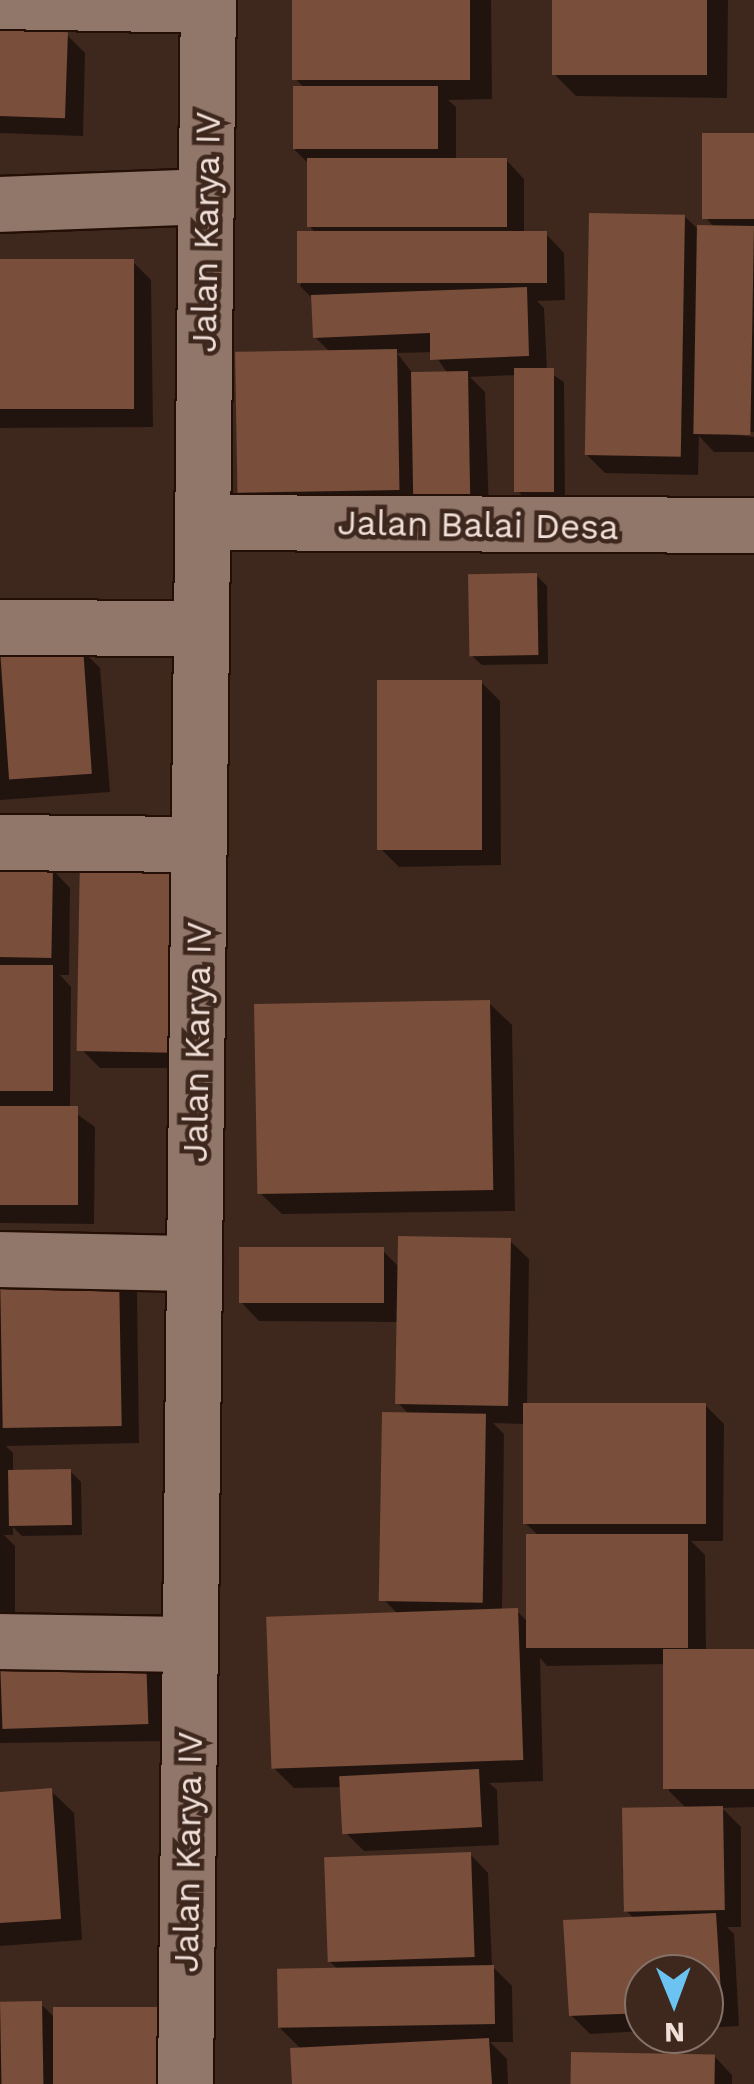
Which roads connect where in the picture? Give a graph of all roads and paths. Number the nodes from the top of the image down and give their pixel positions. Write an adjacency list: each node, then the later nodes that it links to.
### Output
1 (0, 1): 2 (street)
2 (208, 3): 3 (street, Jalan Karya IV)
3 (206, 196): 4 (street); 5 (street, Jalan Karya IV)
4 (0, 204)
5 (203, 522): 6 (street, Jalan Balai Desa); 8 (street, Jalan Karya IV)
6 (754, 525)
7 (0, 627): 8 (street)
8 (201, 628): 10 (street, Jalan Karya IV)
9 (0, 842): 10 (street)
10 (199, 844): 12 (street, Jalan Karya IV)
11 (0, 1259): 12 (street)
12 (194, 1263): 14 (street, Jalan Karya IV)
13 (0, 1641): 14 (street)
14 (190, 1644): 15 (street, Jalan Karya IV)
15 (185, 2084)

